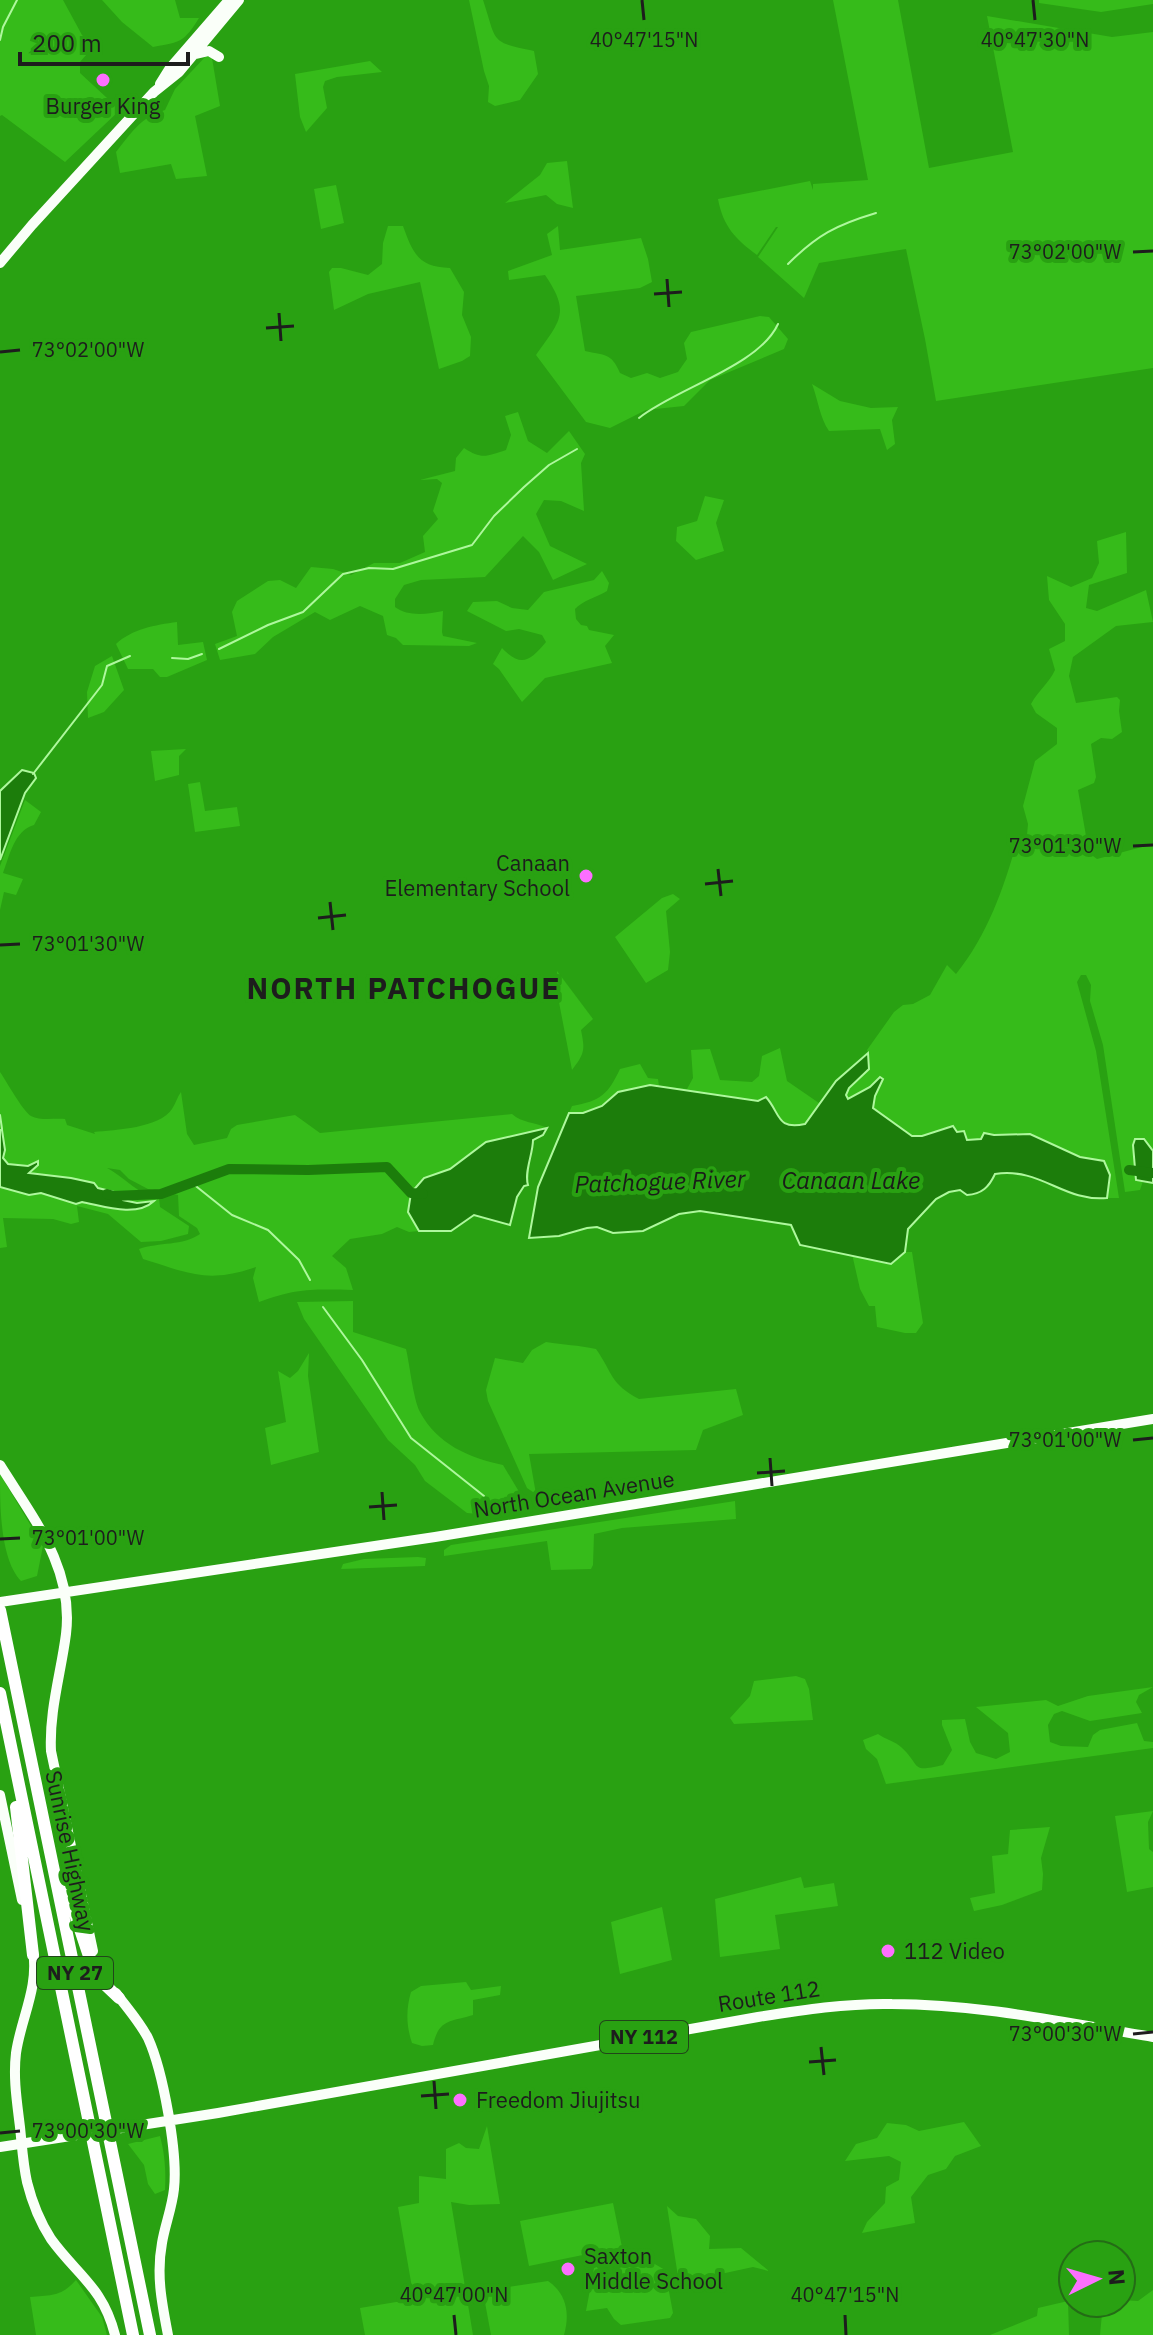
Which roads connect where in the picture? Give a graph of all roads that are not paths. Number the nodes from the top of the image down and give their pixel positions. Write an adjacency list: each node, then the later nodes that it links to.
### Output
1 (229, 0): 5 (main road)
2 (239, 0): 3 (main road)
3 (196, 54): 4 (main road); 5 (main road)
4 (219, 57)
5 (154, 92): 6 (main road)
6 (0, 263)
7 (1153, 1419): 9 (main road, North Ocean Avenue)
8 (0, 1465): 9 (main road)
9 (65, 1592): 10 (main road, North Ocean Avenue); 17 (main road)
10 (0, 1602)
11 (0, 1610): 15 (highway, Sunrise Highway / NY 27)
12 (0, 1693): 13 (highway, Sunrise Highway / NY 27)
13 (10, 1740): 16 (highway); 23 (highway, Sunrise Highway / NY 27)
14 (0, 1795): 16 (main road)
15 (43, 1815): 17 (highway); 24 (highway, Sunrise Highway / NY 27)
16 (33, 1955): 20 (main road)
17 (119, 1998): 19 (main road)
18 (1153, 2037): 19 (main road, Route 112 / NY 112)
19 (168, 2120): 20 (main road, NY 112); 25 (main road)
20 (21, 2144): 21 (main road, NY 112); 22 (main road)
21 (0, 2147)
22 (115, 2335)
23 (133, 2335)
24 (150, 2335)
25 (168, 2335)

